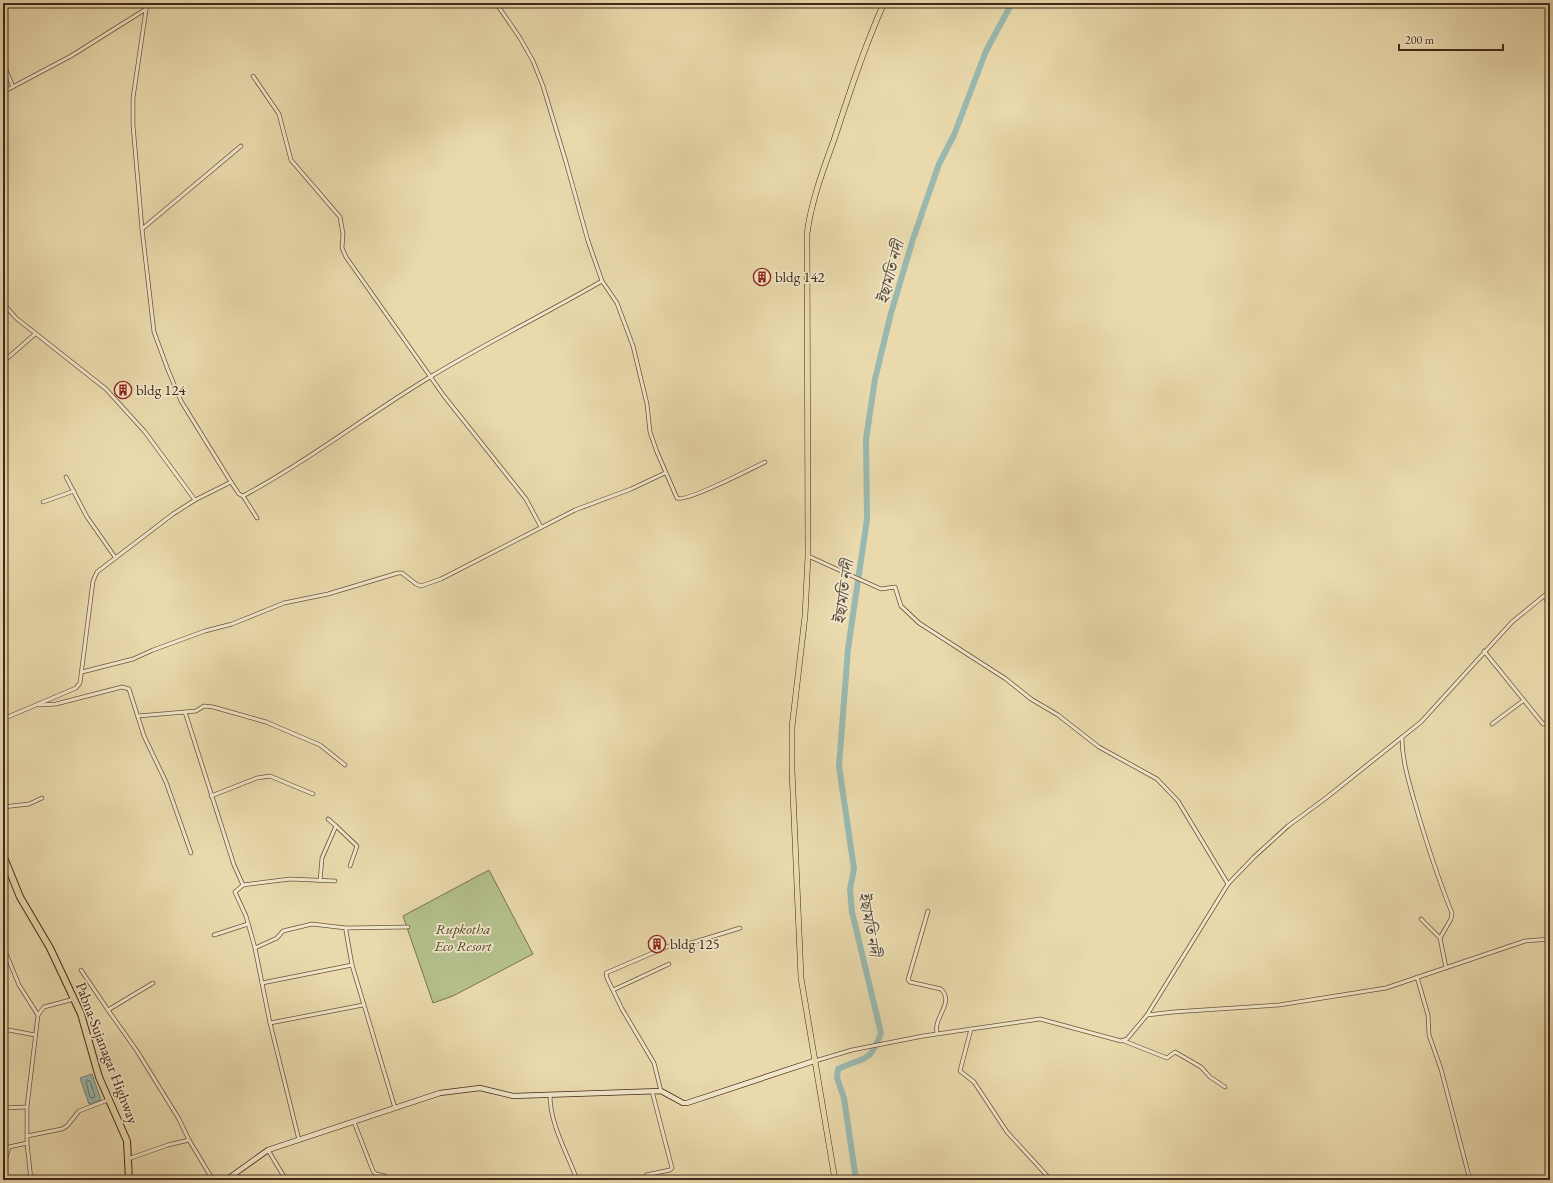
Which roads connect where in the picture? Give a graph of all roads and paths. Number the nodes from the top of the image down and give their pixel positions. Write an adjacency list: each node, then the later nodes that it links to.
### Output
1 (147, 3): 4 (street)
2 (496, 3): 11 (street)
3 (884, 3): 26 (main road)
4 (146, 9): 7 (street); 10 (street)
5 (3, 62): 7 (street)
6 (253, 76): 15 (street)
7 (13, 87): 8 (street)
8 (3, 92)
9 (241, 146): 10 (street)
10 (142, 228): 19 (street)
11 (602, 280): 15 (street); 17 (street)
12 (3, 303): 13 (street)
13 (35, 334): 14 (street); 22 (street)
14 (3, 362)
15 (430, 377): 21 (street); 25 (street)
16 (765, 462): 17 (street)
17 (665, 473): 25 (street)
18 (66, 476): 20 (street)
19 (231, 482): 21 (street); 22 (street)
20 (74, 491): 23 (street); 27 (street)
21 (243, 496): 24 (street)
22 (195, 500): 27 (street)
23 (43, 502)
24 (256, 518)
25 (541, 526): 32 (street)
26 (808, 556): 53 (street); 85 (main road)
27 (115, 557): 32 (street)
28 (1550, 591): 29 (street)
29 (1544, 596): 30 (street); 31 (street)
30 (1550, 605)
31 (1484, 651): 33 (street); 40 (street)
32 (82, 672): 34 (street)
33 (1524, 700): 38 (street); 39 (street)
34 (37, 705): 36 (street); 37 (street)
35 (185, 712): 36 (street); 41 (street); 43 (street)
36 (138, 716): 48 (street)
37 (3, 719)
38 (1550, 721)
39 (1492, 724)
40 (1402, 737): 53 (street); 62 (street)
41 (344, 765)
42 (313, 794): 43 (street)
43 (211, 796): 54 (street)
44 (42, 798): 45 (street)
45 (3, 807)
46 (328, 819): 47 (street)
47 (336, 826): 50 (street); 51 (street)
48 (191, 853)
49 (3, 855): 74 (highway, Pabna-Sujanagar Highway)
50 (350, 866)
51 (320, 881): 52 (street); 54 (street)
52 (335, 881)
53 (1228, 884): 78 (street)
54 (243, 885): 57 (street)
55 (928, 912): 82 (street)
56 (1421, 920): 62 (street)
57 (248, 924): 61 (street); 65 (street)
58 (408, 926): 59 (street)
59 (346, 928): 65 (street); 67 (street)
60 (740, 928): 73 (street)
61 (214, 935)
62 (1440, 938): 68 (street)
63 (1550, 939): 68 (street)
64 (3, 946): 77 (street)
65 (255, 948): 72 (street)
66 (669, 964): 73 (street)
67 (352, 965): 72 (street); 75 (street)
68 (1446, 968): 70 (street)
69 (81, 970): 76 (street)
70 (1416, 977): 78 (street); 112 (street)
71 (153, 983): 76 (street)
72 (262, 983): 79 (street)
73 (613, 990): 87 (street)
74 (74, 998): 77 (street); 90 (highway, Pabna-Sujanagar Highway)
75 (363, 1005): 79 (street); 93 (street)
76 (108, 1010): 96 (street)
77 (38, 1015): 83 (street)
78 (1147, 1015): 84 (street)
79 (270, 1023): 97 (street)
80 (971, 1029): 82 (street); 84 (street); 111 (street)
81 (3, 1030): 83 (street)
82 (937, 1033): 85 (street)
83 (35, 1035): 91 (street)
84 (1124, 1041): 86 (street)
85 (814, 1061): 87 (street); 110 (main road)
86 (1226, 1087)
87 (661, 1090): 88 (street)
88 (652, 1091): 89 (street); 102 (street)
89 (550, 1095): 93 (street); 109 (street)
90 (109, 1099): 95 (street); 100 (highway, Pabna-Sujanagar Highway)
91 (26, 1107): 92 (street); 95 (street)
92 (3, 1108)
93 (395, 1108): 94 (street)
94 (354, 1122): 97 (street); 108 (street)
95 (27, 1136): 98 (street)
96 (189, 1140): 100 (street); 105 (street)
97 (299, 1140): 99 (street)
98 (27, 1144): 101 (street); 103 (street)
99 (268, 1150): 106 (street); 107 (street)
100 (128, 1159): 104 (highway, Pabna-Sujanagar Highway)
101 (3, 1161)
102 (646, 1175)
103 (31, 1180)
104 (128, 1180)
105 (212, 1180)
106 (226, 1180)
107 (286, 1180)
108 (388, 1180)
109 (577, 1180)
110 (835, 1180)
111 (1051, 1180)
112 (1470, 1180)

